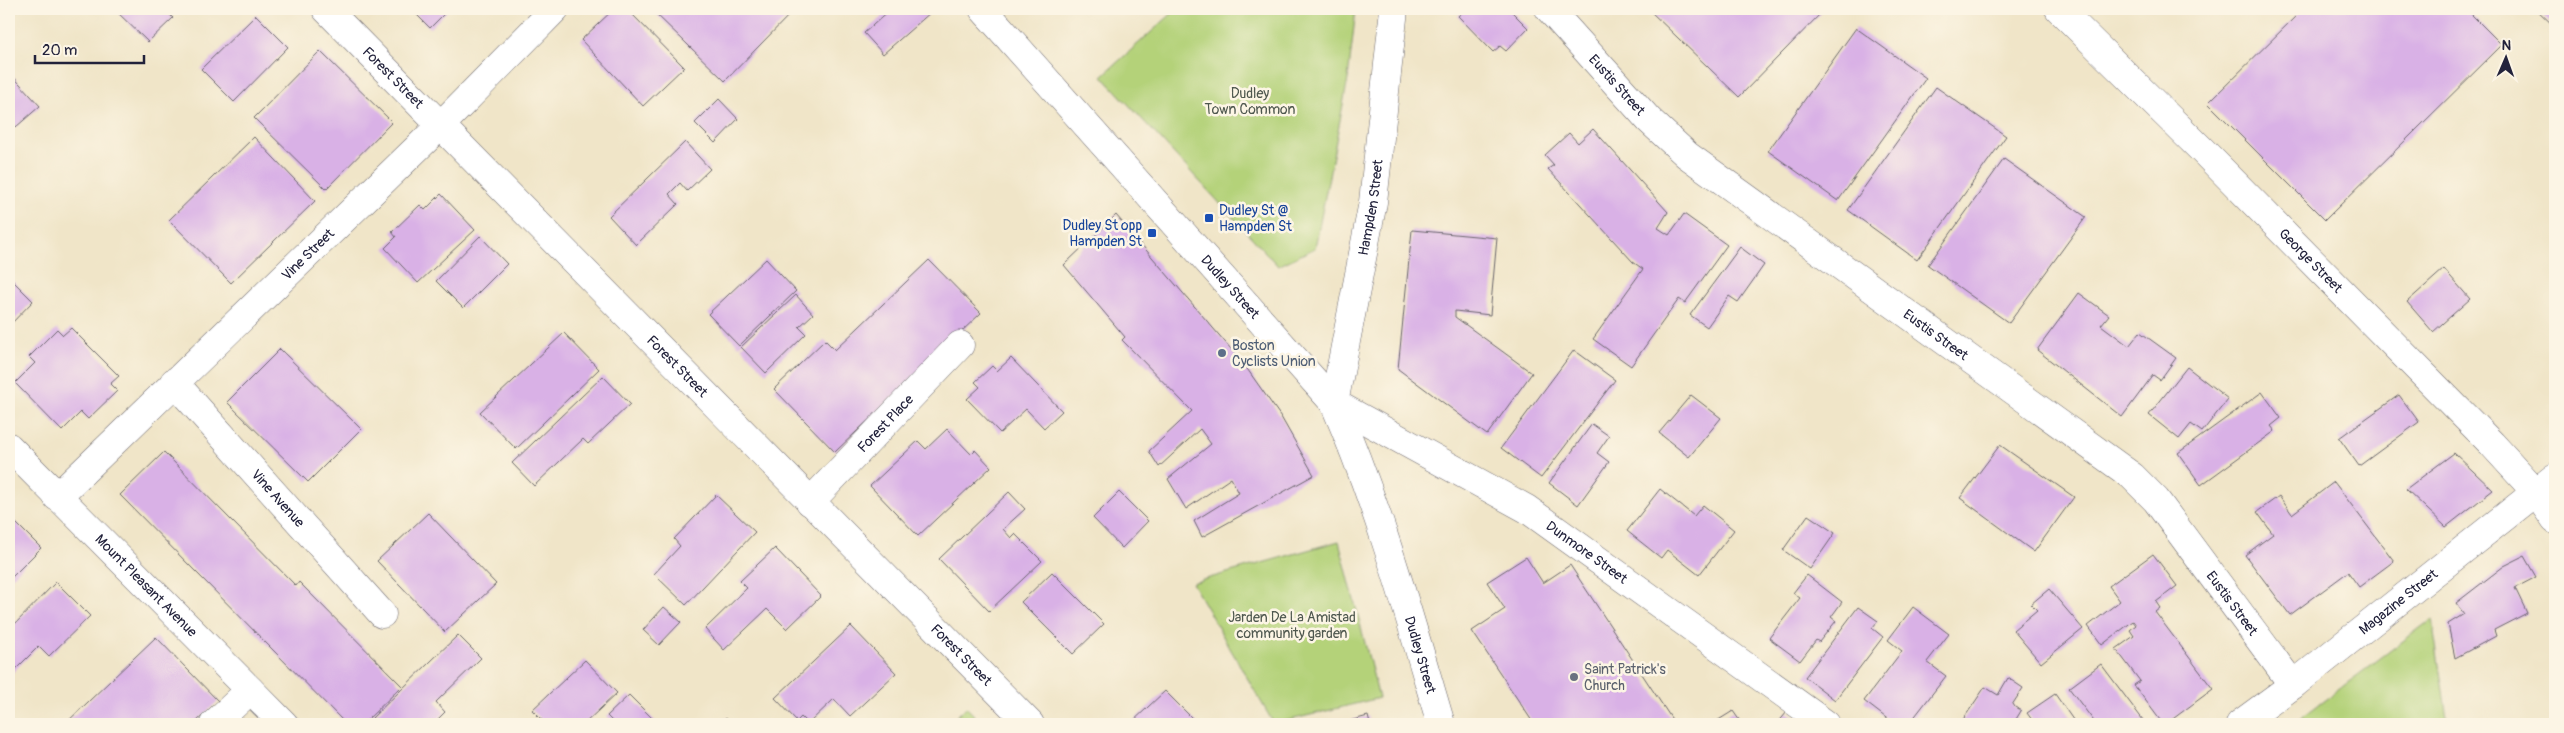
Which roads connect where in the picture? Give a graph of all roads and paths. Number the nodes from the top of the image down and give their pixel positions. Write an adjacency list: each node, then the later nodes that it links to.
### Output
1 (326, 9): 7 (street, Forest Street)
2 (554, 9): 7 (street, Vine Street)
3 (983, 9): 10 (street, Dudley Street)
4 (1394, 9): 10 (street, Hampden Street)
5 (1549, 9): 17 (street, Eustis Street)
6 (2059, 9): 12 (street, George Street)
7 (441, 125): 9 (street, Vine Street); 14 (street, Forest Street)
8 (960, 346): 14 (street, Forest Place)
9 (174, 382): 13 (street, Vine Street); 16 (street, Vine Avenue)
10 (1334, 403): 22 (street, Dudley Street); 23 (street, Dunmore Street)
11 (9, 447): 13 (street, Mount Pleasant Avenue)
12 (2545, 484): 15 (street, George Street); 17 (street, Magazine Street)
13 (57, 497): 18 (street, Mount Pleasant Avenue)
14 (810, 502): 21 (street, Forest Street)
15 (2555, 520)
16 (382, 614)
17 (2293, 685): 24 (street, Magazine Street)
18 (250, 690): 19 (street); 20 (street, Mount Pleasant Avenue)
19 (214, 724)
20 (284, 724)
21 (1030, 724)
22 (1440, 724)
23 (1826, 724)
24 (2240, 724)

